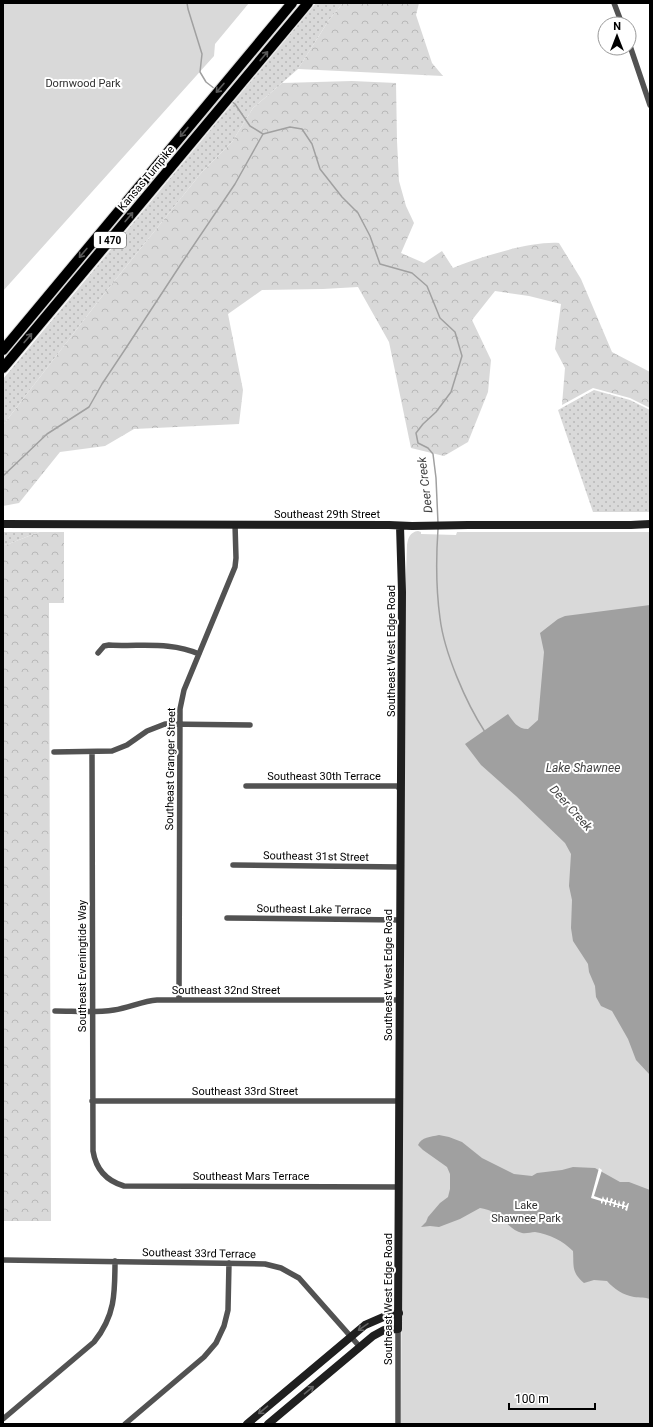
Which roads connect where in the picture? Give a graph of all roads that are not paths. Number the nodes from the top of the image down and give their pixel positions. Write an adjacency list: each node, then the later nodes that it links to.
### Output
1 (292, 3): 7 (highway, Kansas Turnpike / I 470, one-way to 7)
2 (308, 3): 8 (highway, Kansas Turnpike / I 470, one-way to 2)
3 (614, 3): 4 (street)
4 (619, 16)
5 (633, 56): 6 (street)
6 (650, 105)
7 (3, 350)
8 (3, 368)
9 (3, 524): 10 (street, Southeast 29th Street)
10 (235, 524): 12 (street, Southeast 29th Street); 14 (street, Southeast Granger Street)
11 (650, 524): 12 (street, Southeast 29th Street)
12 (400, 526): 20 (street, Southeast West Edge Road)
13 (98, 653): 14 (street)
14 (199, 654): 15 (street, Southeast Granger Street)
15 (179, 724): 16 (street); 18 (street); 25 (street, Southeast Granger Street)
16 (250, 724)
17 (54, 752): 18 (street)
18 (92, 752): 28 (street, Southeast Eveningtide Way)
19 (246, 786): 20 (street, Southeast 30th Terrace)
20 (401, 790): 22 (street, Southeast West Edge Road)
21 (233, 865): 22 (street, Southeast 31st Street)
22 (400, 867): 24 (street, Southeast West Edge Road)
23 (227, 918): 24 (street, Southeast Lake Terrace)
24 (400, 920): 26 (street, Southeast West Edge Road)
25 (179, 1000): 26 (street, Southeast 32nd Street); 28 (street, Southeast 32nd Street)
26 (399, 1000): 30 (street, Southeast West Edge Road)
27 (55, 1011): 28 (street, Southeast 32nd Street)
28 (92, 1011): 29 (street, Southeast Eveningtide Way)
29 (92, 1101): 30 (street, Southeast 33rd Street); 31 (street, Southeast Eveningtide Way)
30 (399, 1101): 32 (street, Southeast West Edge Road)
31 (106, 1177): 32 (street, Southeast Mars Terrace)
32 (399, 1187): 36 (street, Southeast West Edge Road)
33 (3, 1260): 34 (street, Southeast 33rd Terrace)
34 (115, 1262): 35 (street, Southeast 33rd Terrace); 40 (street)
35 (228, 1263): 38 (street, Southeast 33rd Terrace); 41 (street)
36 (398, 1313): 37 (street, Southeast West Edge Road); 38 (street, one-way to 38)
37 (398, 1329): 39 (street); 44 (street, Southeast West Edge Road)
38 (350, 1336): 39 (street, Southeast 33rd Terrace); 42 (street, one-way to 42)
39 (360, 1347): 43 (street, one-way to 39)
40 (3, 1419)
41 (125, 1424)
42 (247, 1424)
43 (268, 1424)
44 (398, 1424)

